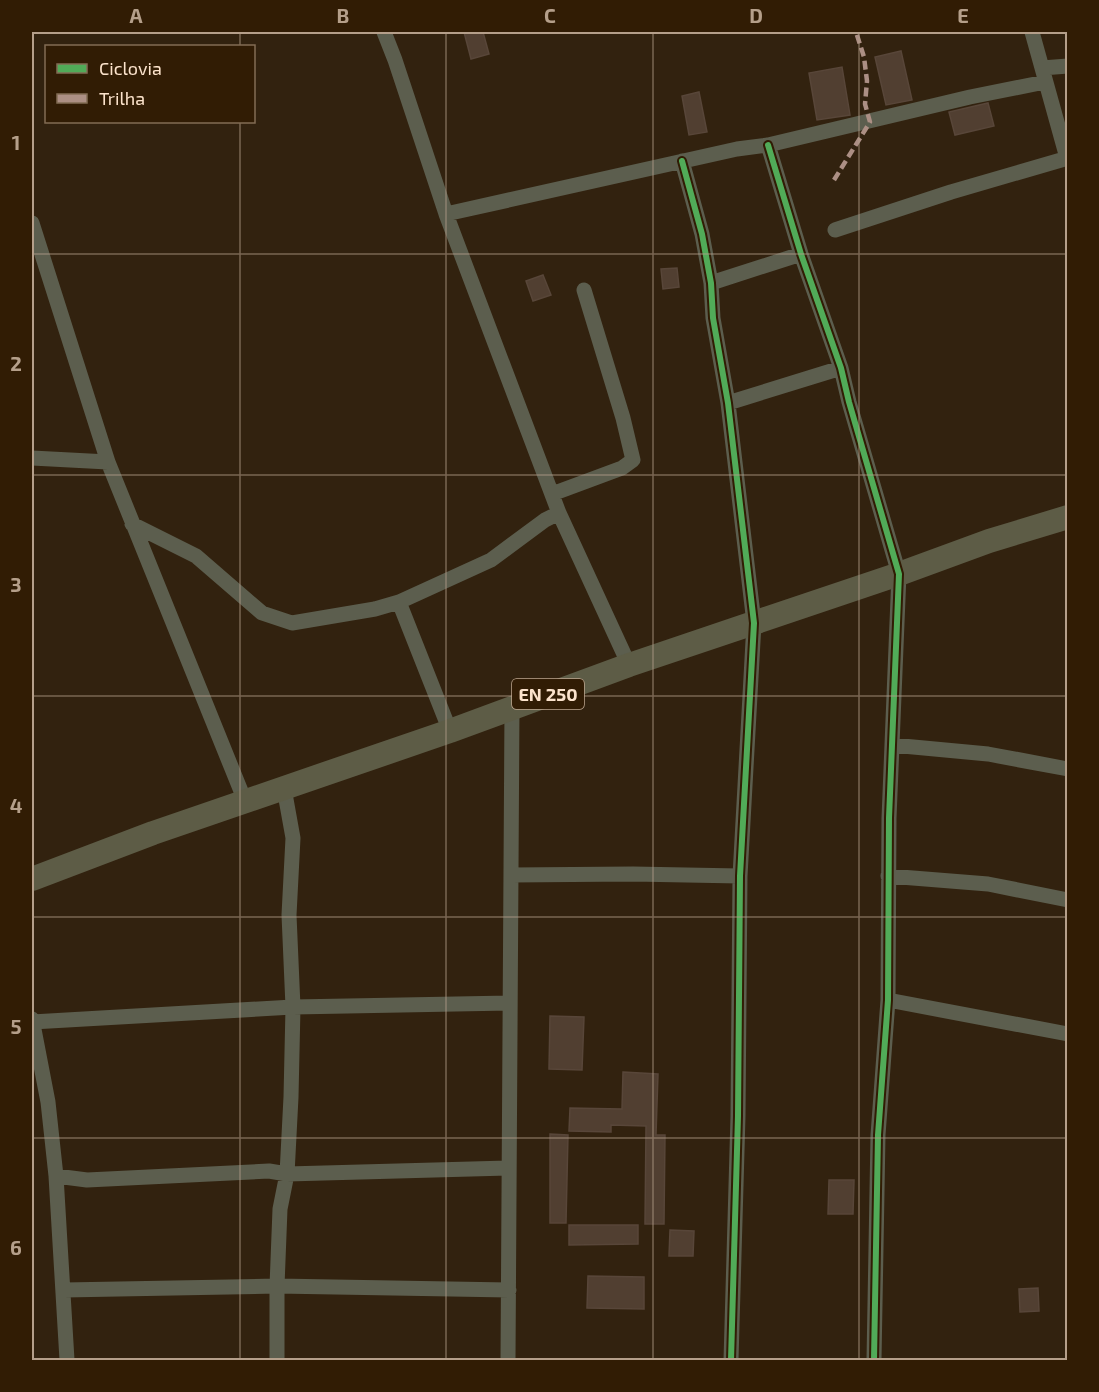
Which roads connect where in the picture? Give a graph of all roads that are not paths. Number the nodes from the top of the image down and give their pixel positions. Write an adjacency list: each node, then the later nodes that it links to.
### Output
1 (384, 32): 8 (street)
2 (1032, 32): 4 (street)
3 (1068, 66): 4 (street)
4 (1043, 75): 5 (street); 6 (street)
5 (768, 145): 7 (street); 11 (street)
6 (1067, 158): 10 (street)
7 (682, 161): 8 (street); 12 (street)
8 (446, 214): 18 (street)
9 (32, 223): 17 (street)
10 (835, 230)
11 (801, 254): 12 (street); 14 (street)
12 (711, 283): 15 (street)
13 (584, 290): 18 (street)
14 (841, 368): 15 (street); 22 (street)
15 (728, 403): 24 (street)
16 (32, 458): 17 (street)
17 (108, 462): 21 (street)
18 (552, 494): 19 (street)
19 (559, 513): 23 (street); 25 (street)
20 (1068, 517): 22 (main road, EN 250)
21 (132, 524): 23 (street); 31 (street)
22 (899, 574): 24 (main road, EN 250); 28 (street)
23 (399, 602): 27 (street)
24 (754, 623): 25 (main road, EN 250); 33 (street)
25 (629, 665): 26 (main road, EN 250)
26 (512, 707): 27 (main road, EN 250); 32 (street)
27 (450, 732): 30 (main road, EN 250)
28 (891, 745): 29 (street); 34 (street)
29 (1068, 769)
30 (284, 788): 31 (main road, EN 250); 39 (street)
31 (245, 801): 35 (main road, EN 250)
32 (511, 875): 33 (street); 38 (street)
33 (740, 876): 51 (street)
34 (888, 876): 36 (street); 37 (street)
35 (32, 879)
36 (1068, 900)
37 (888, 1000): 41 (street); 52 (street)
38 (510, 1003): 39 (street); 42 (street)
39 (293, 1006): 40 (street); 43 (street)
40 (32, 1020): 44 (street)
41 (1068, 1034)
42 (508, 1168): 43 (street); 47 (street)
43 (287, 1174): 44 (street); 45 (street)
44 (56, 1176): 46 (street)
45 (277, 1286): 46 (street); 47 (street); 49 (street)
46 (64, 1290): 48 (street)
47 (509, 1290): 50 (street)
48 (67, 1360)
49 (277, 1360)
50 (508, 1360)
51 (731, 1360)
52 (874, 1360)

